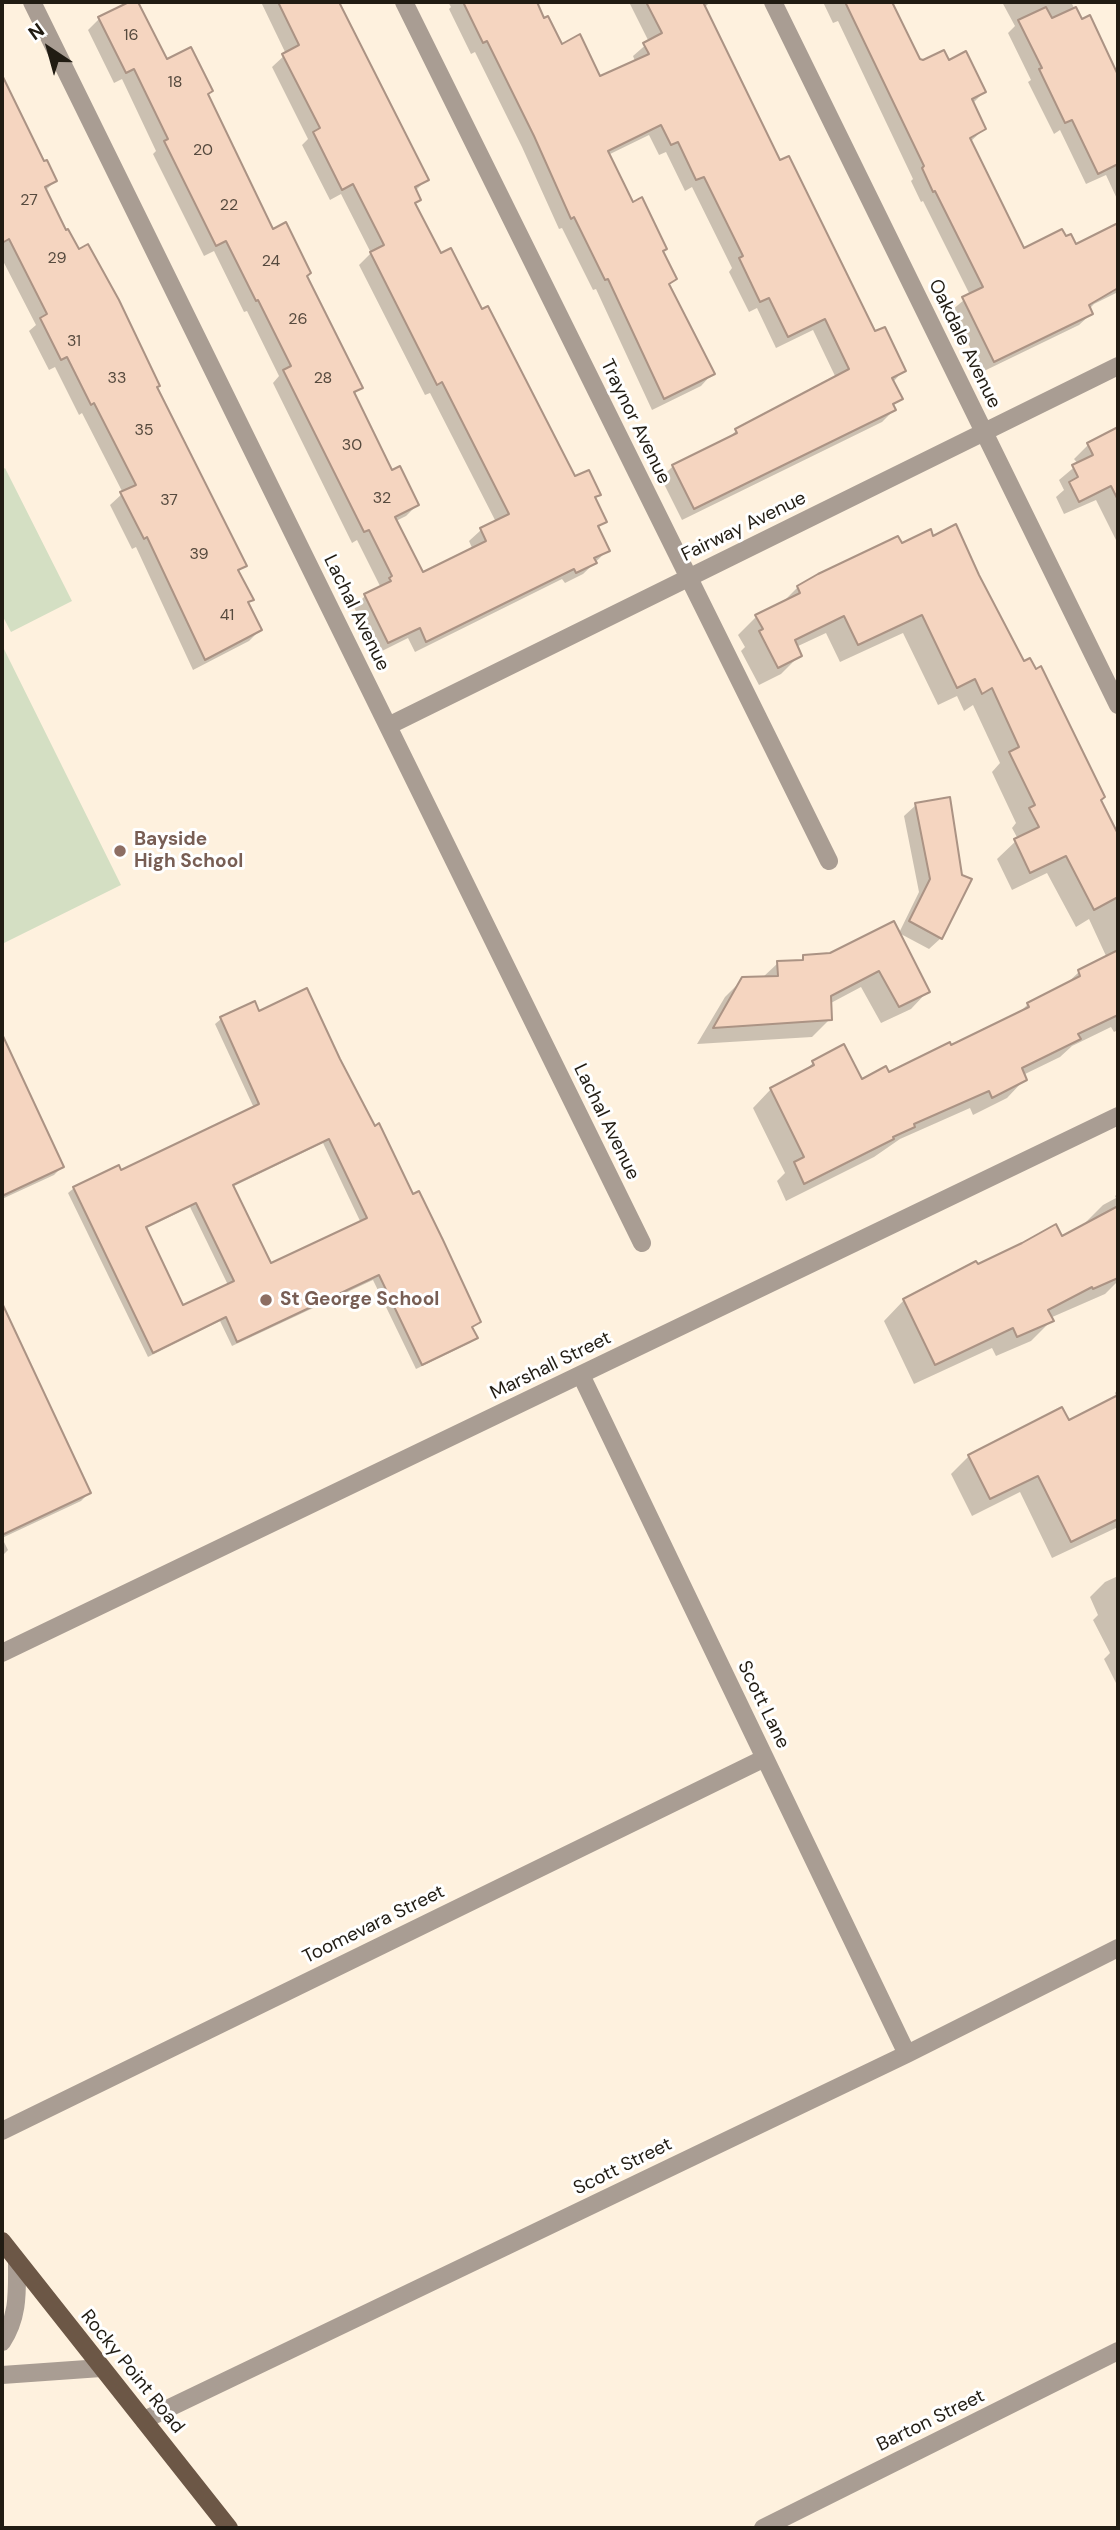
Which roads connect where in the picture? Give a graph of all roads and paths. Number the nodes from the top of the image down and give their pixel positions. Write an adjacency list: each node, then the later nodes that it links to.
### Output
1 (32, 2): 8 (street, Lachal Avenue)
2 (404, 2): 6 (street, Traynor Avenue)
3 (773, 2): 5 (street, Oakdale Avenue)
4 (1118, 366): 5 (street, Fairway Avenue)
5 (985, 432): 6 (street, Fairway Avenue); 7 (street, Oakdale Avenue)
6 (689, 578): 8 (street, Fairway Avenue); 9 (street, Traynor Avenue)
7 (1118, 705)
8 (388, 726): 11 (street, Lachal Avenue)
9 (829, 861)
10 (1118, 1116): 12 (street, Marshall Street)
11 (642, 1243)
12 (581, 1374): 13 (street, Marshall Street); 14 (street, Scott Lane)
13 (2, 1653)
14 (765, 1758): 16 (street, Scott Lane); 17 (street, Toomevara Street)
15 (1118, 1948): 16 (street, Scott Street)
16 (907, 2054): 24 (street, Scott Street)
17 (2, 2131)
18 (2, 2241): 19 (main road, Rocky Point Road)
19 (17, 2261): 20 (street); 22 (main road, Rocky Point Road)
20 (2, 2342)
21 (1118, 2351): 26 (street, Barton Street)
22 (101, 2368): 23 (street); 24 (main road, Rocky Point Road)
23 (2, 2375)
24 (144, 2420): 25 (main road, Rocky Point Road)
25 (229, 2528)
26 (762, 2528)

